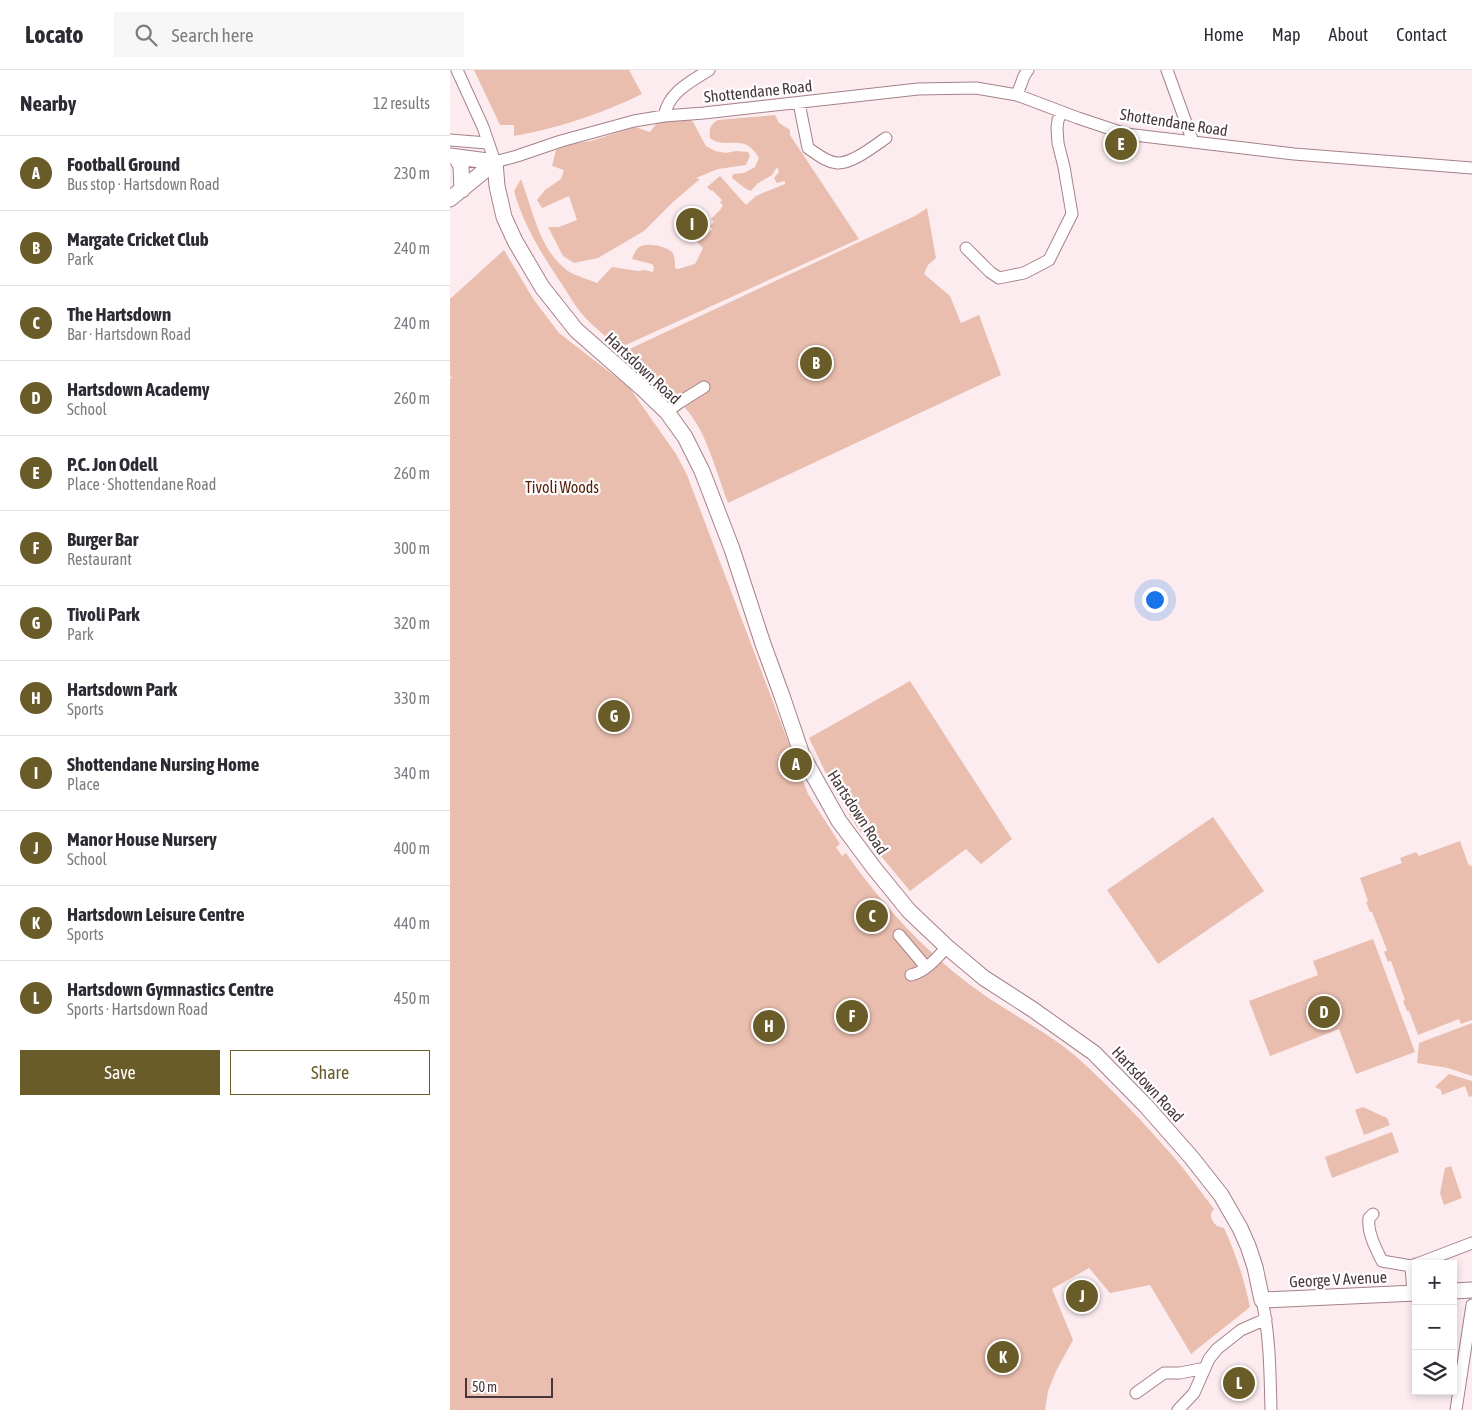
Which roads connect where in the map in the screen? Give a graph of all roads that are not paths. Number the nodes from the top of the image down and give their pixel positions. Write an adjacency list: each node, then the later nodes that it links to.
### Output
1 (457, 70): 12 (street)
2 (709, 70): 8 (street)
3 (1028, 70): 5 (street)
4 (1167, 70): 11 (street)
5 (1017, 95): 6 (street, Shottendane Road); 7 (street, Shottendane Road)
6 (798, 103): 8 (street, Shottendane Road); 9 (street)
7 (1062, 112): 11 (street, Shottendane Road); 18 (street)
8 (664, 116): 14 (street, Shottendane Road)
9 (886, 138)
10 (450, 140): 12 (street)
11 (1193, 142): 15 (street, Shottendane Road)
12 (487, 143): 14 (street)
13 (453, 157): 14 (main road); 16 (main road)
14 (495, 162): 16 (main road); 20 (main road, Hartsdown Road)
15 (1472, 168)
16 (462, 190): 17 (main road)
17 (450, 199)
18 (966, 248)
19 (704, 387): 20 (street)
20 (666, 412): 22 (main road, Hartsdown Road)
21 (899, 935): 23 (street)
22 (947, 947): 23 (street); 32 (main road, Hartsdown Road)
23 (926, 967): 24 (street)
24 (911, 975)
25 (1374, 1214): 28 (street)
26 (1472, 1244): 27 (street)
27 (1428, 1260)
28 (1412, 1265)
29 (1472, 1290): 30 (main road)
30 (1457, 1291)
31 (1412, 1293): 32 (main road, George V Avenue)
32 (1262, 1300): 34 (street, Hartsdown Road)
33 (1472, 1305): 39 (street)
34 (1266, 1319): 35 (street); 38 (street, Hartsdown Road)
35 (1205, 1368): 36 (street); 37 (street)
36 (1136, 1392)
37 (1178, 1410)
38 (1271, 1410)
39 (1456, 1410)

